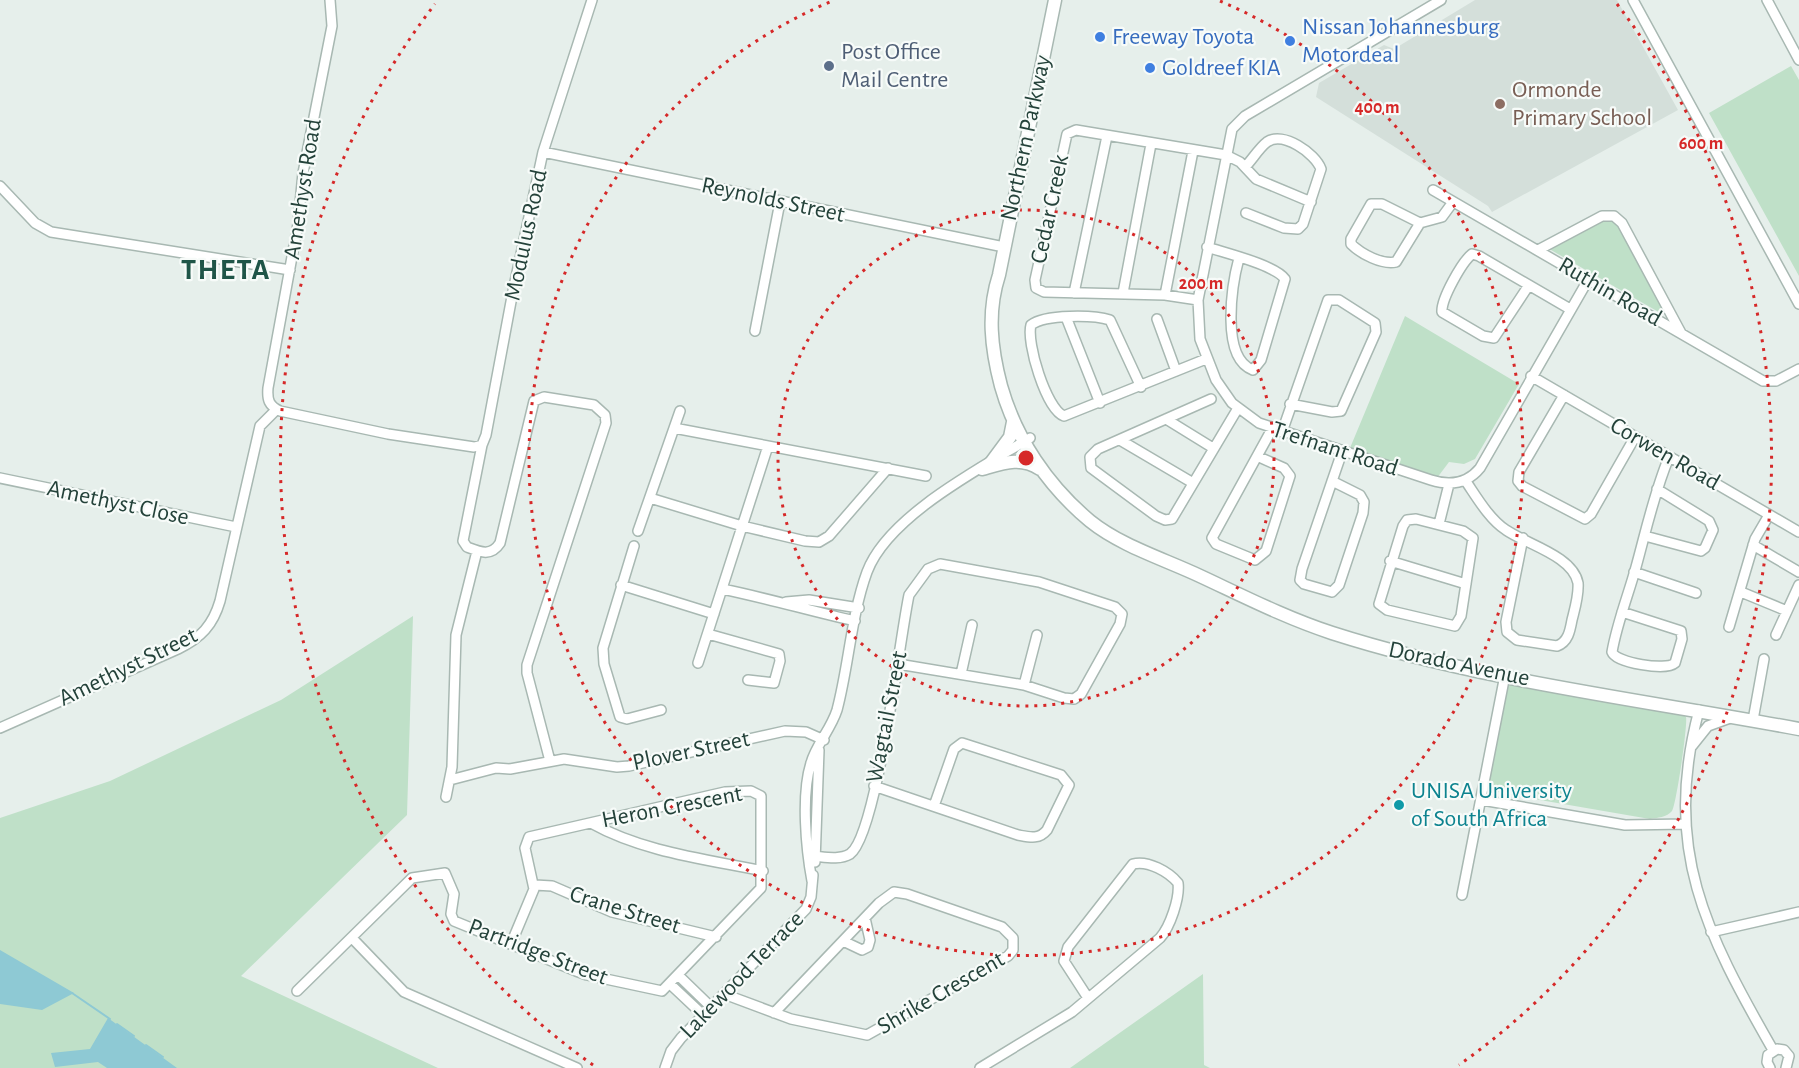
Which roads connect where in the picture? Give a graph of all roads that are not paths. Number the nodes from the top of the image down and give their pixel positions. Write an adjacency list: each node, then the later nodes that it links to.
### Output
1 (330, 0): 25 (street, Amethyst Road)
2 (592, 0): 10 (street, Modulus Road)
3 (1055, 0): 21 (street, Northern Parkway)
4 (1441, 0): 12 (street, Trefnant Road)
5 (1633, 0): 33 (street)
6 (1767, 0): 7 (street)
7 (1799, 60)
8 (1107, 136): 9 (street, Cedar Creek); 29 (street, Cedar Creek); 29 (street, Cedar Creek)
9 (1151, 144): 11 (street, Cedar Creek); 30 (street)
10 (543, 152): 16 (street, Reynolds Street); 58 (street, Modulus Road)
11 (1193, 152): 12 (street, Cedar Creek); 31 (street)
12 (1226, 155): 13 (street); 22 (street, Trefnant Road)
13 (1245, 168): 17 (street); 17 (street)
14 (0, 186): 25 (street)
15 (1433, 190): 18 (street, Ruthin Road)
16 (780, 202): 21 (street, Reynolds Street); 37 (street)
17 (1311, 202): 19 (street)
18 (1453, 202): 20 (street); 23 (street, Ruthin Road)
19 (1246, 213)
20 (1420, 223): 20 (street)
21 (1004, 247): 26 (street, Northern Parkway)
22 (1206, 247): 24 (street); 32 (street, Trefnant Road)
23 (1538, 250): 27 (street, Ruthin Road); 38 (street, Ruthin Road)
24 (1239, 258): 24 (street)
25 (290, 270): 49 (street, Amethyst Road)
26 (999, 275): 52 (street, Northern Parkway); 56 (street, Northern Parkway)
27 (1588, 280): 34 (street); 38 (street, Ruthin Road)
28 (1529, 285): 28 (street); 34 (street)
29 (1074, 293): 30 (street, Cedar Creek)
30 (1123, 293): 31 (street, Cedar Creek)
31 (1165, 295): 32 (street, Cedar Creek)
32 (1198, 300): 39 (street, Trefnant Road)
33 (1799, 304)
34 (1570, 309): 42 (street)
35 (1066, 317): 43 (street); 46 (street); 46 (street)
36 (1157, 319): 41 (street)
37 (755, 331)
38 (1681, 333): 40 (street, Ruthin Road)
39 (1206, 359): 41 (street); 48 (street, Trefnant Road)
40 (1799, 369)
41 (1176, 371): 43 (street)
42 (1531, 376): 44 (street, Corwen Road); 69 (street)
43 (1141, 387): 46 (street)
44 (1564, 395): 55 (street, Corwen Road); 55 (street)
45 (1211, 399): 51 (street)
46 (1100, 403)
47 (1290, 404): 47 (street); 54 (street)
48 (1238, 408): 54 (street, Trefnant Road); 60 (street)
49 (276, 410): 58 (street); 78 (street, Amethyst Street)
50 (680, 411): 53 (street)
51 (1166, 419): 57 (street); 60 (street)
52 (1013, 420): 56 (street, Northern Parkway); 64 (street)
53 (674, 428): 59 (street); 74 (street)
54 (1277, 431): 61 (street, Trefnant Road); 62 (street)
55 (1635, 437): 63 (street, Corwen Road)
56 (1027, 440): 64 (street, Lakewood Terrace); 66 (street, Dorado Avenue); 85 (street, Dorado Avenue)
57 (1120, 440): 71 (street); 71 (street)
58 (482, 445): 86 (street, Modulus Road)
59 (768, 446): 65 (street); 77 (street)
60 (1213, 448): 71 (street)
61 (1342, 452): 70 (street); 72 (street, Trefnant Road)
62 (1259, 457): 62 (street)
63 (1669, 457): 73 (street); 75 (street, Corwen Road)
64 (986, 466): 66 (street); 97 (street, Lakewood Terrace)
65 (888, 468): 67 (street); 77 (street)
66 (1043, 471): 85 (street, Dorado Avenue)
67 (926, 476)
68 (0, 478): 78 (street, Amethyst Close)
69 (1465, 480): 72 (street); 82 (street)
70 (1332, 481): 70 (street)
71 (1193, 483)
72 (1449, 484): 76 (street)
73 (1657, 489): 81 (street); 81 (street)
74 (650, 498): 77 (street); 79 (street)
75 (1769, 514): 80 (street, Corwen Road); 83 (street)
76 (1439, 524): 87 (street); 90 (street)
77 (742, 526): 93 (street)
78 (236, 527): 118 (street, Amethyst Street)
79 (638, 531)
80 (1799, 532)
81 (1645, 536): 88 (street)
82 (1523, 538): 82 (street)
83 (1753, 545): 89 (street); 95 (street)
84 (634, 546): 91 (street)
85 (1135, 546): 111 (street, Dorado Avenue)
86 (477, 551): 122 (street); 123 (street)
87 (1390, 561): 90 (street); 90 (street)
88 (1634, 572): 94 (street); 99 (street)
89 (1799, 572)
90 (1466, 584)
91 (621, 585): 100 (street); 114 (street)
92 (1799, 585): 98 (street)
93 (722, 589): 96 (street); 100 (street)
94 (1696, 592)
95 (1740, 592): 98 (street); 103 (street)
96 (786, 602): 97 (street); 101 (street)
97 (859, 608): 101 (street, Lakewood Terrace)
98 (1787, 611): 106 (street)
99 (1622, 612): 99 (street)
100 (714, 614): 104 (street)
101 (855, 621): 120 (street, Lakewood Terrace)
102 (972, 626): 110 (street)
103 (1729, 627)
104 (708, 633): 108 (street); 112 (street)
105 (1037, 635): 113 (street)
106 (1776, 635)
107 (1764, 659): 117 (street)
108 (698, 663)
109 (898, 664): 110 (street); 113 (street, Wagtail Street); 124 (street, Wagtail Street)
110 (961, 674): 113 (street)
111 (1505, 675): 115 (street, Dorado Avenue); 126 (street)
112 (748, 680)
113 (1024, 686)
114 (661, 710)
115 (1699, 710): 116 (street, Dorado Avenue); 121 (street)
116 (1736, 717): 117 (street, Dorado Avenue); 121 (street)
117 (1753, 720): 119 (street, Dorado Avenue)
118 (0, 728)
119 (1799, 729)
120 (824, 740): 122 (street, Plover Street); 130 (street, Lakewood Terrace)
121 (1691, 748): 129 (street)
122 (550, 762): 123 (street, Plover Street)
123 (450, 780): 125 (street)
124 (874, 786): 127 (street); 130 (street, Wagtail Street)
125 (446, 797)
126 (1482, 800): 129 (street); 133 (street)
127 (934, 806): 127 (street)
128 (591, 823): 131 (street); 131 (street, Heron Crescent); 132 (street, Heron Crescent)
129 (1686, 824): 136 (street)
130 (812, 856): 144 (street, Lakewood Terrace)
131 (763, 871): 137 (street, Heron Crescent)
132 (535, 885): 137 (street, Crane Street); 140 (street)
133 (1462, 895)
134 (1799, 912): 136 (street)
135 (865, 918): 139 (street, Shrike Crescent); 139 (street); 147 (street, Shrike Crescent)
136 (1711, 932): 149 (street)
137 (716, 937): 141 (street, Heron Crescent)
138 (352, 938): 140 (street, Partridge Street); 143 (street); 151 (street)
139 (843, 941): 147 (street, Shrike Crescent)
140 (511, 944): 142 (street, Partridge Street)
141 (682, 973): 142 (street); 146 (street)
142 (670, 984): 148 (street)
143 (297, 991)
144 (724, 994): 146 (street, Lakewood Terrace); 147 (street, Shrike Crescent)
145 (1088, 998): 145 (street); 153 (street)
146 (711, 1007): 148 (street, Lakewood Terrace)
147 (774, 1013)
148 (702, 1015): 152 (street, Lakewood Terrace)
149 (1773, 1050): 150 (street); 154 (street)
150 (1768, 1067)
151 (578, 1068)
152 (665, 1068)
153 (980, 1068)
154 (1786, 1068)

